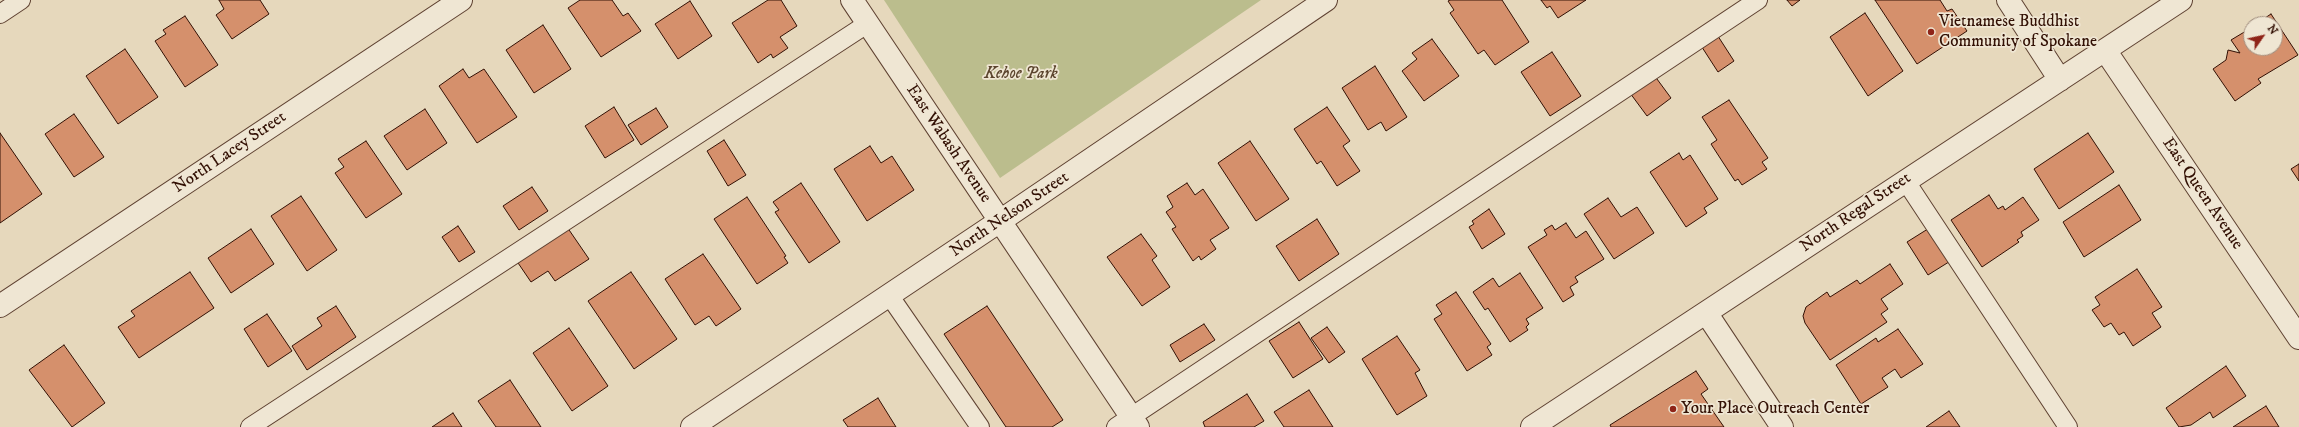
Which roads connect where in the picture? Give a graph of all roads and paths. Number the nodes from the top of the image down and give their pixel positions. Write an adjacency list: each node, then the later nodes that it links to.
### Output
1 (21, 0): 8 (lane)
2 (461, 0): 15 (street, North Lacey Street)
3 (852, 0): 9 (street, East Wabash Avenue)
4 (1326, 0): 13 (street, North Nelson Street)
5 (1758, 0): 18 (lane)
6 (2008, 0): 11 (street)
7 (2181, 0): 10 (street, North Regal Street)
8 (0, 14)
9 (867, 24): 13 (street, East Wabash Avenue); 19 (lane)
10 (2105, 50): 11 (street, North Regal Street); 17 (street, East Queen Avenue)
11 (2060, 80): 12 (street, North Regal Street)
12 (1905, 180): 16 (street, North Regal Street); 24 (lane)
13 (1000, 221): 14 (street, North Nelson Street); 18 (street, East Wabash Avenue)
14 (889, 296): 20 (street, North Nelson Street); 21 (lane)
15 (0, 306)
16 (1706, 314): 22 (street, North Regal Street); 23 (street)
17 (2299, 338)
18 (1128, 424)
19 (250, 427)
20 (692, 427)
21 (980, 427)
22 (1532, 427)
23 (1782, 427)
24 (2068, 427)

